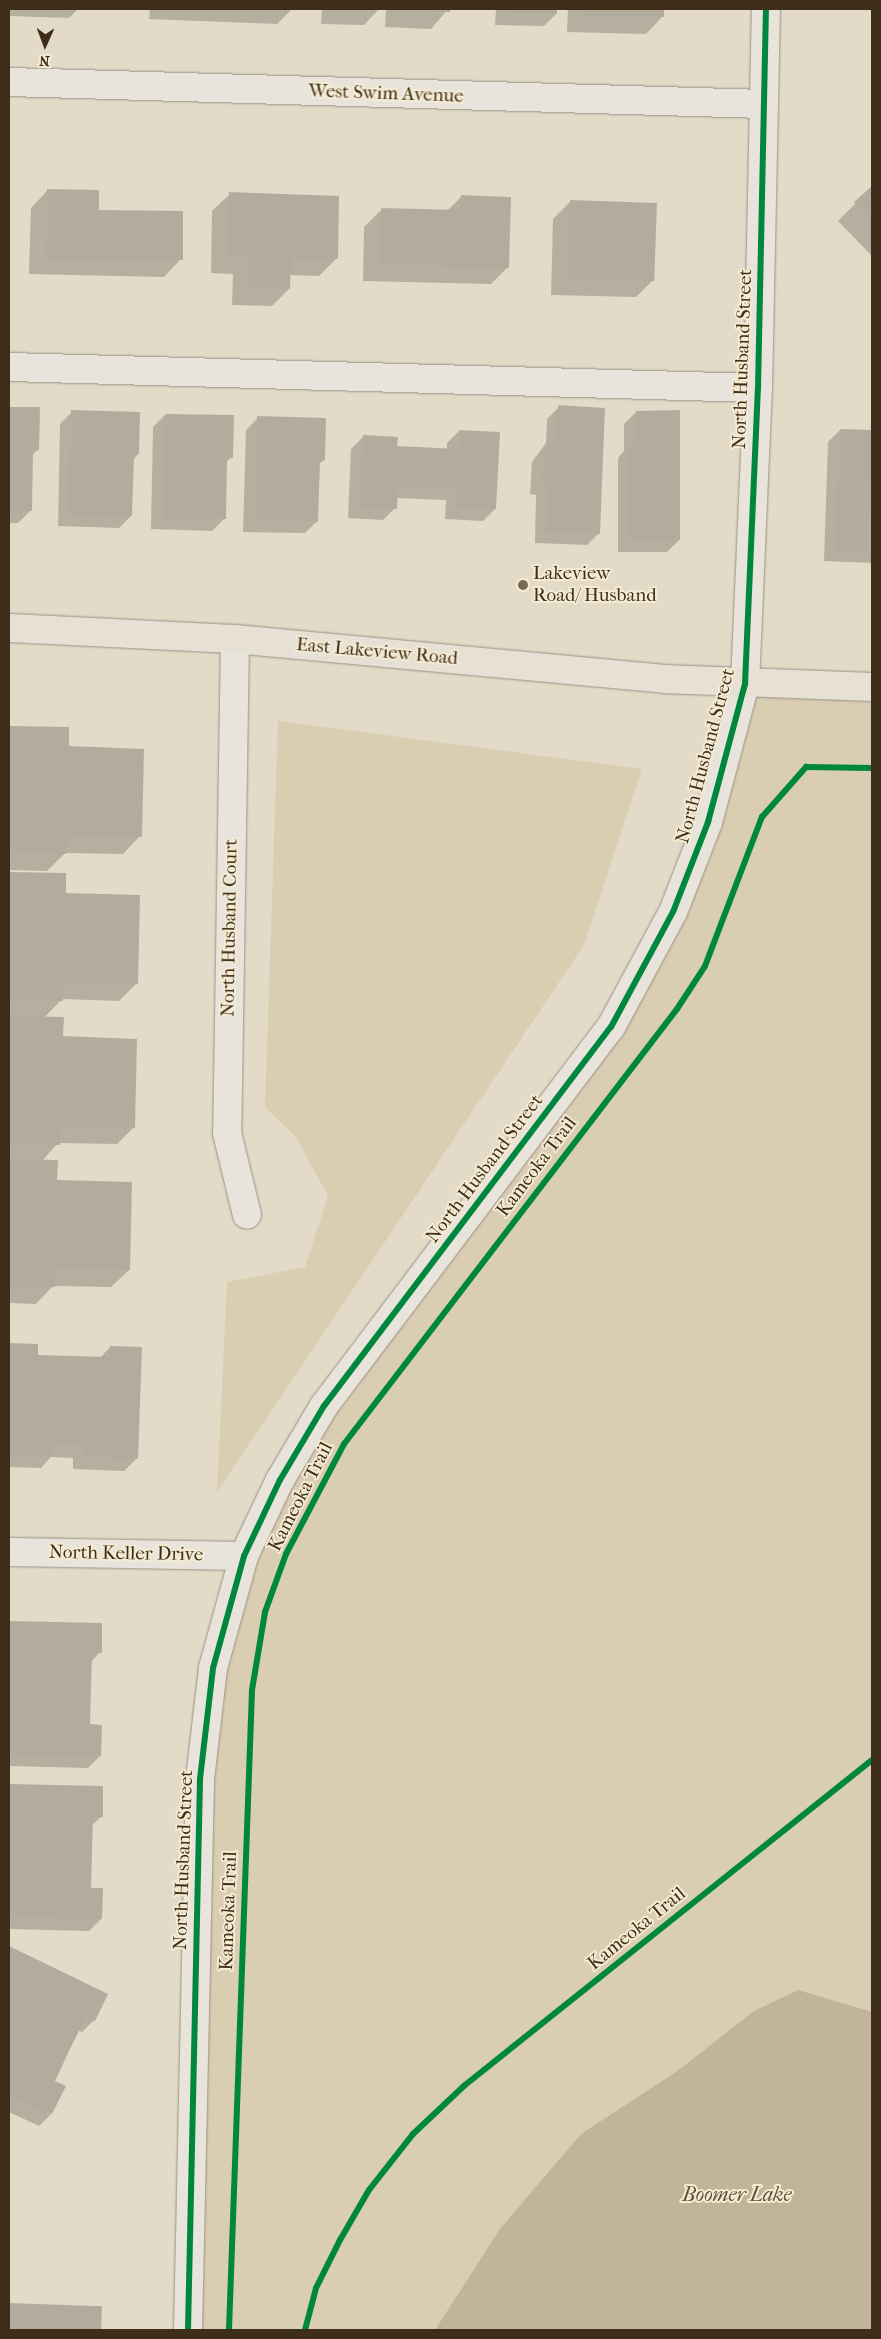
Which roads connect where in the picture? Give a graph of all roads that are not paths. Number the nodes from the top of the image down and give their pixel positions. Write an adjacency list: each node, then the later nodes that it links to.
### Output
1 (766, 9): 3 (street, North Husband Street)
2 (9, 82): 3 (street, West Swim Avenue)
3 (764, 104): 5 (street, North Husband Street)
4 (9, 367): 5 (street)
5 (758, 388): 8 (street, North Husband Street)
6 (9, 628): 7 (main road, East Lakeview Road)
7 (235, 639): 8 (main road, East Lakeview Road); 10 (street, North Husband Court)
8 (745, 684): 9 (main road, East Lakeview Road); 12 (street, North Husband Street)
9 (872, 687)
10 (247, 1215)
11 (9, 1552): 12 (street, North Keller Drive)
12 (244, 1556): 13 (street, North Husband Street)
13 (188, 2330)

